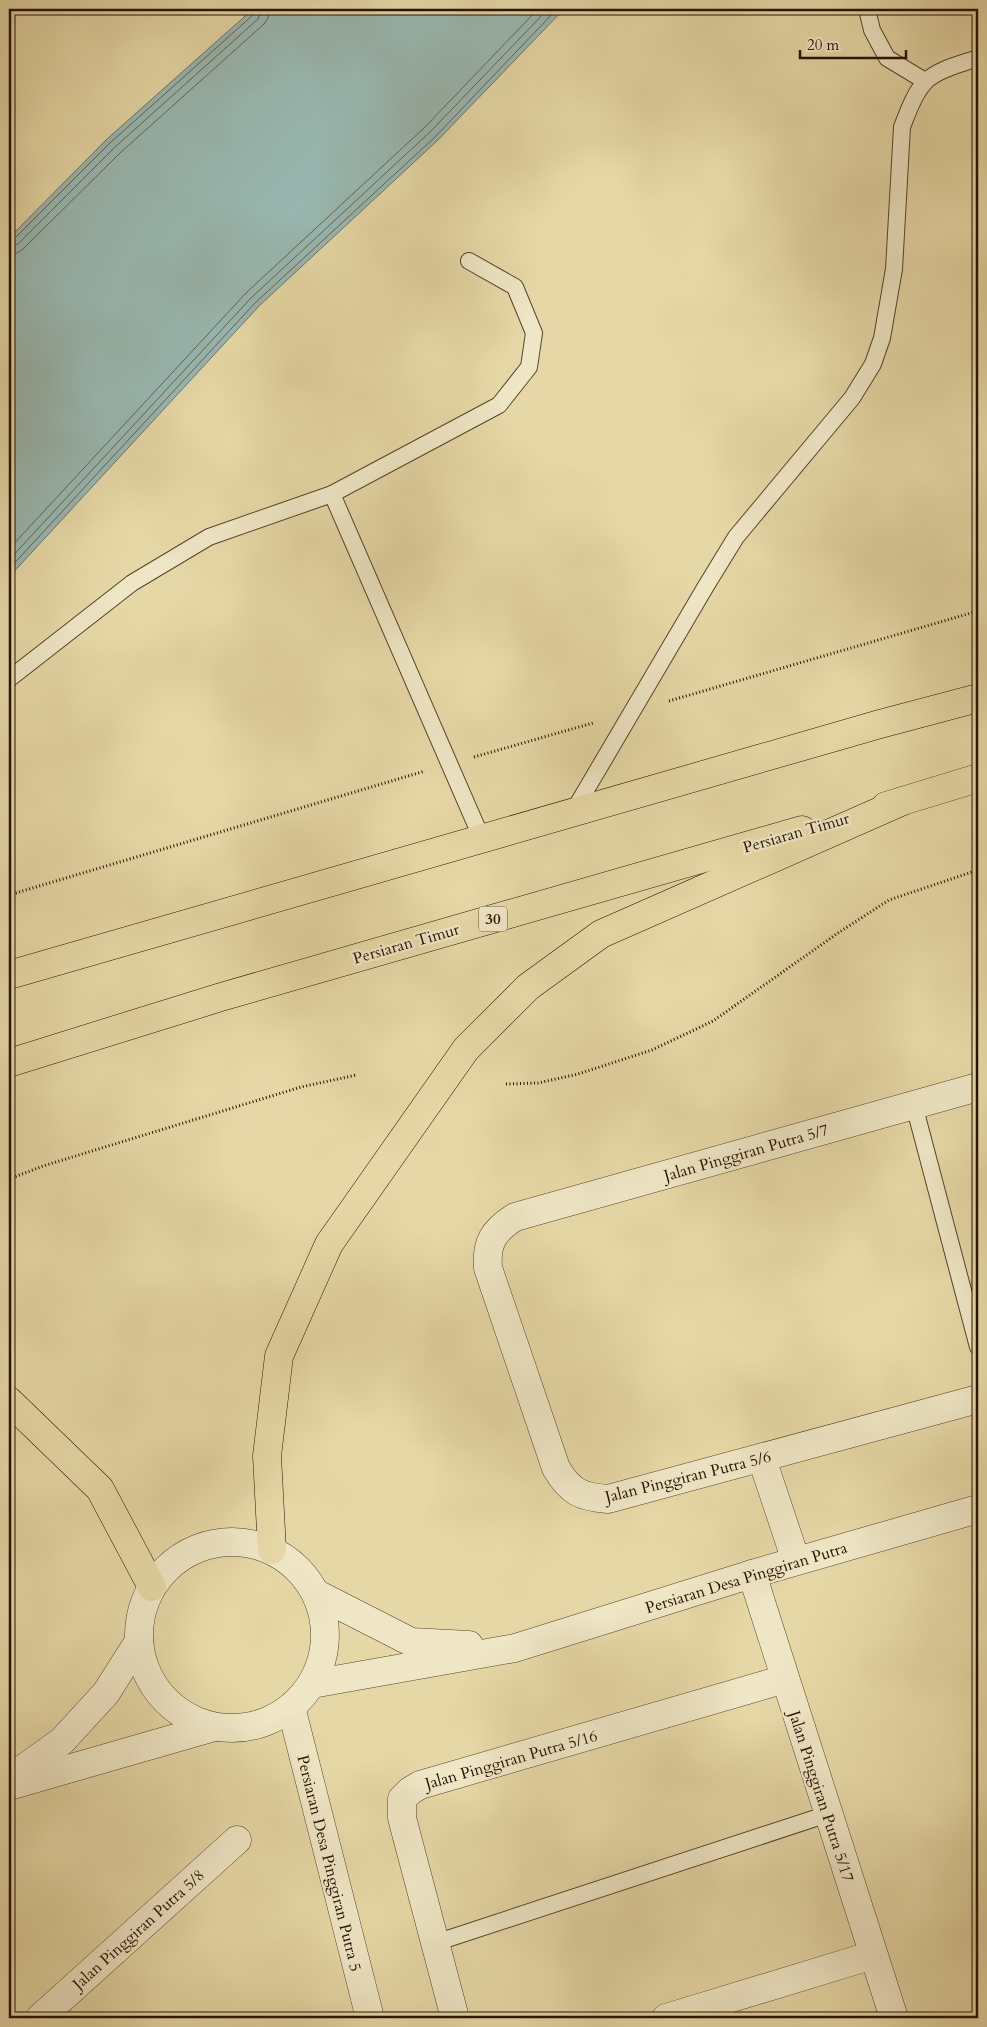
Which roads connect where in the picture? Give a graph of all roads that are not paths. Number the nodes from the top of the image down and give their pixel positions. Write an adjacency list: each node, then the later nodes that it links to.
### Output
1 (867, 9): 3 (lane)
2 (978, 58): 3 (lane)
3 (925, 81): 10 (lane)
4 (469, 261): 5 (lane)
5 (332, 494): 6 (lane); 11 (lane)
6 (9, 679)
7 (978, 698): 10 (main road)
8 (978, 778): 9 (main road, Persiaran Timur / 30)
9 (903, 801): 13 (main road, Persiaran Timur / 30); 22 (main road)
10 (573, 812): 11 (main road)
11 (482, 839): 12 (main road)
12 (9, 975)
13 (9, 1063)
14 (978, 1087): 15 (street, Jalan Pinggiran Putra 5/7)
15 (914, 1105): 16 (street, Jalan Pinggiran Putra 5/7); 17 (lane)
16 (515, 1217): 20 (street, Jalan Pinggiran Putra 5/6)
17 (978, 1347)
18 (978, 1399): 20 (street, Jalan Pinggiran Putra 5/6)
19 (9, 1401): 25 (main road)
20 (762, 1459): 23 (street)
21 (978, 1509): 23 (street, Persiaran Desa Pinggiran Putra)
22 (272, 1550): 25 (street); 26 (street)
23 (796, 1561): 24 (street, Persiaran Desa Pinggiran Putra)
24 (752, 1574): 28 (street, Persiaran Desa Pinggiran Putra); 29 (street, Jalan Pinggiran Putra 5/17)
25 (152, 1587): 27 (street)
26 (316, 1594): 28 (street, Persiaran Desa Pinggiran Putra); 30 (street)
27 (139, 1641): 32 (street); 33 (street)
28 (515, 1648): 30 (street, Persiaran Desa Pinggiran Putra)
29 (785, 1679): 35 (street, Jalan Pinggiran Putra 5/17); 37 (street, Jalan Pinggiran Putra 5/16)
30 (312, 1684): 31 (street)
31 (291, 1707): 32 (street); 40 (street, Persiaran Desa Pinggiran Putra 5)
32 (214, 1727): 34 (street)
33 (9, 1779)
34 (9, 1786)
35 (828, 1814): 37 (lane); 38 (street, Jalan Pinggiran Putra 5/17)
36 (237, 1840): 39 (street, Jalan Pinggiran Putra 5/8)
37 (435, 1943): 41 (street, Jalan Pinggiran Putra 5/16)
38 (873, 1955): 42 (street); 43 (street, Jalan Pinggiran Putra 5/17)
39 (40, 2018)
40 (370, 2018)
41 (455, 2018)
42 (666, 2018)
43 (894, 2018)

